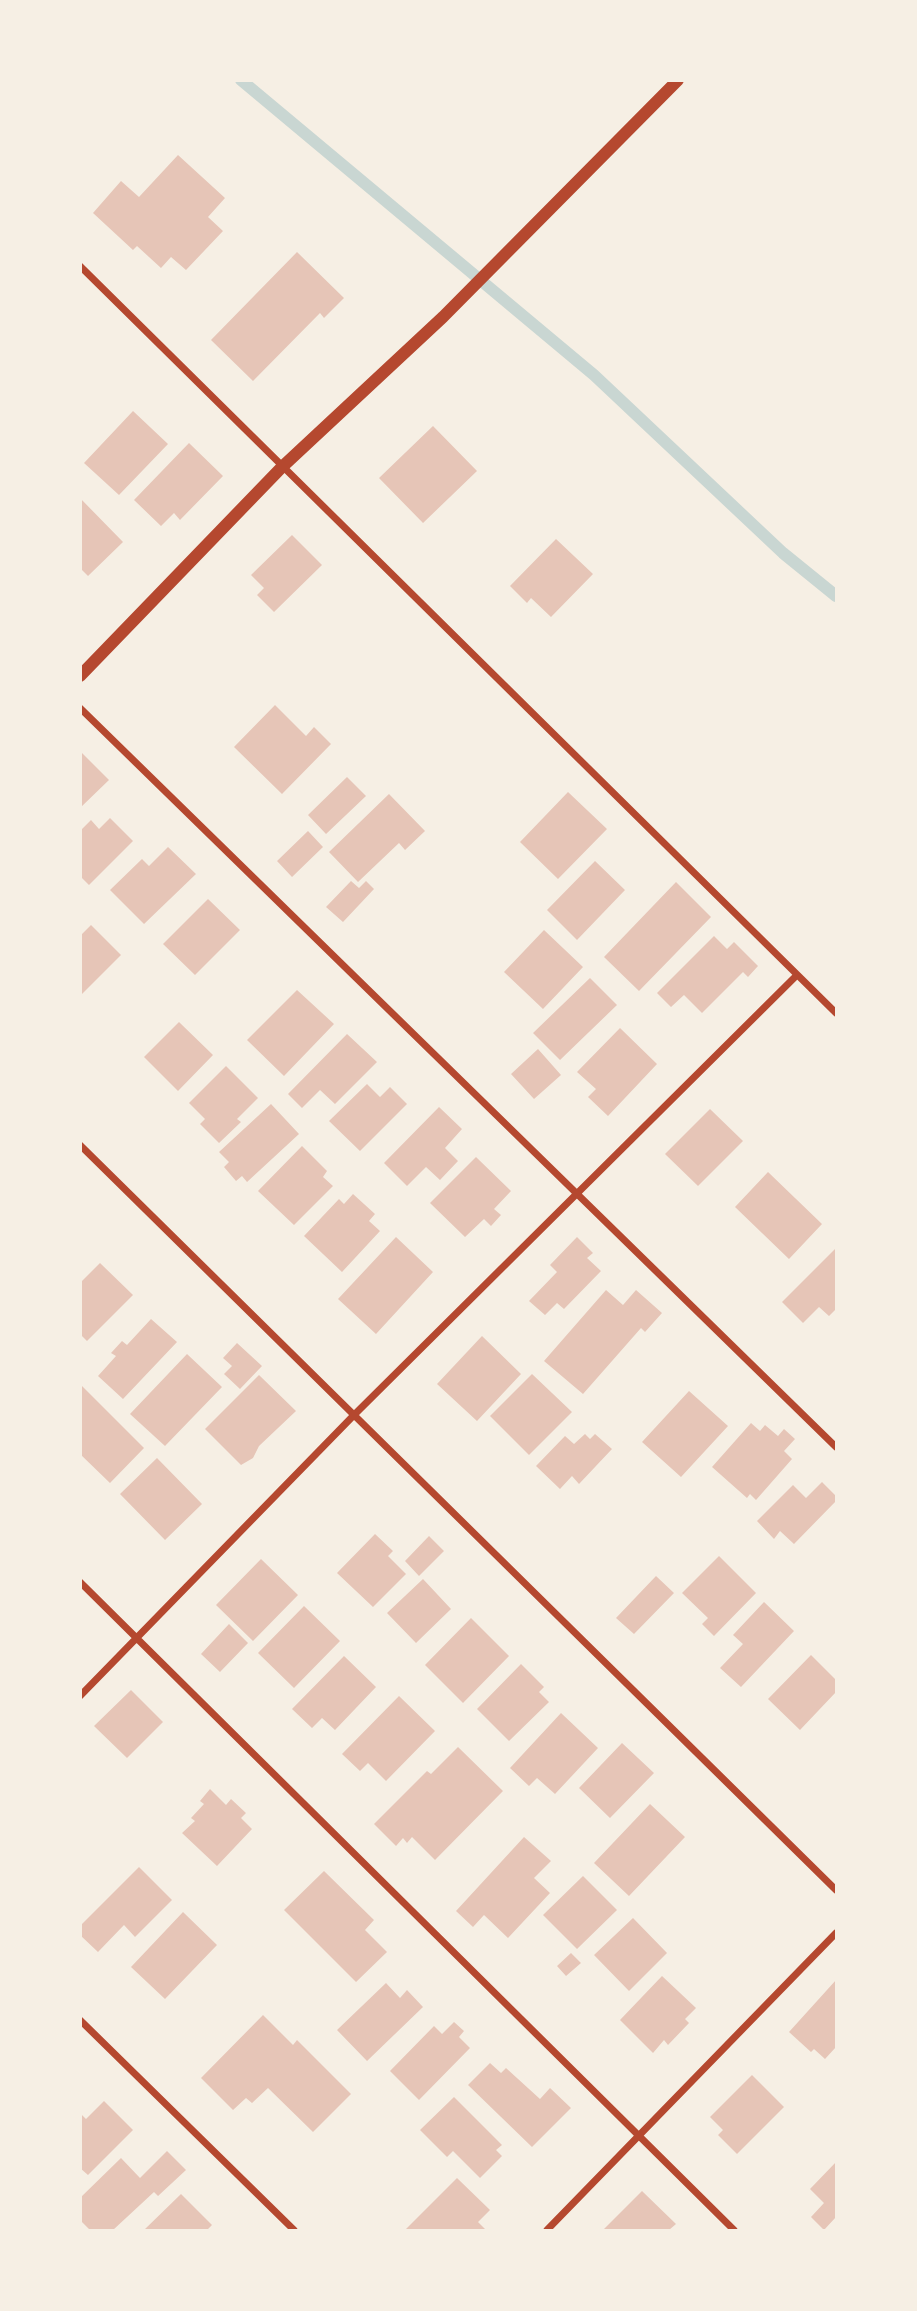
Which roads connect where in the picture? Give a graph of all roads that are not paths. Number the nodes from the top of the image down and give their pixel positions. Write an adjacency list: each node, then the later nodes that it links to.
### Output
1 (678, 80): 3 (street)
2 (80, 266): 3 (street)
3 (281, 468): 4 (street); 6 (street)
4 (80, 676)
5 (80, 708): 9 (street)
6 (797, 975): 7 (street); 9 (street)
7 (836, 1013)
8 (80, 1145): 10 (street)
9 (577, 1193): 10 (street); 11 (street)
10 (355, 1414): 13 (street); 15 (street)
11 (836, 1447)
12 (80, 1582): 13 (street)
13 (137, 1638): 14 (street); 18 (street)
14 (80, 1696)
15 (836, 1890)
16 (836, 1933): 18 (street)
17 (80, 2020): 19 (street)
18 (641, 2137): 20 (street); 21 (street)
19 (294, 2231)
20 (547, 2231)
21 (734, 2231)

